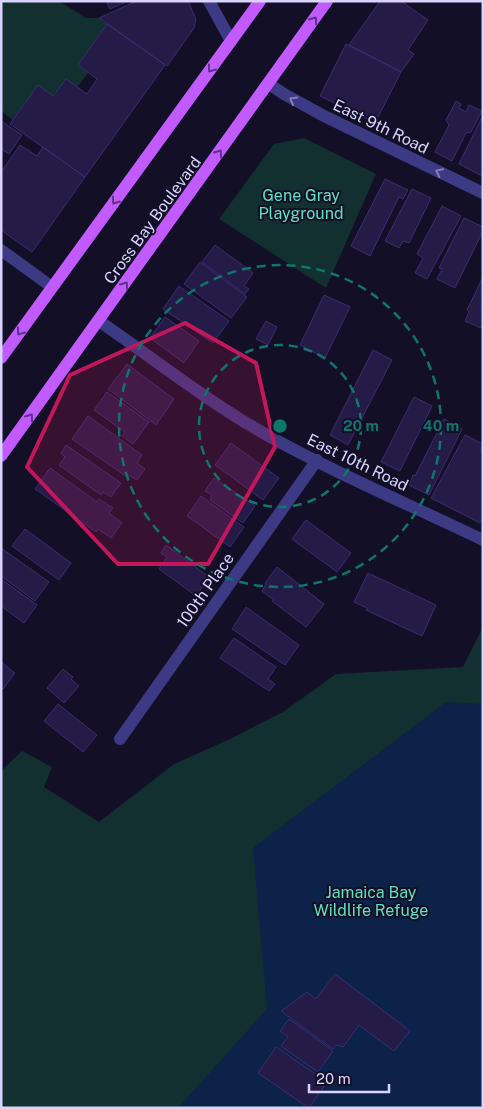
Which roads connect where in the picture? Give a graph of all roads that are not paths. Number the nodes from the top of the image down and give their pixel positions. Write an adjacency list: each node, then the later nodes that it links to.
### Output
1 (209, 1): 4 (street)
2 (260, 1): 4 (main road)
3 (327, 1): 5 (main road, Cross Bay Boulevard, one-way to 3)
4 (231, 41): 8 (main road, one-way to 8)
5 (269, 84): 6 (street, East 9th Road, one-way to 5); 9 (main road, Cross Bay Boulevard, one-way to 5)
6 (483, 193)
7 (1, 250): 8 (street)
8 (52, 287): 10 (main road, one-way to 10)
9 (99, 321): 11 (main road, Cross Bay Boulevard, one-way to 9); 12 (street, East 10th Road)
10 (1, 358)
11 (1, 456)
12 (316, 460): 13 (street, East 10th Road); 14 (street, 100th Place)
13 (483, 540)
14 (120, 739)

